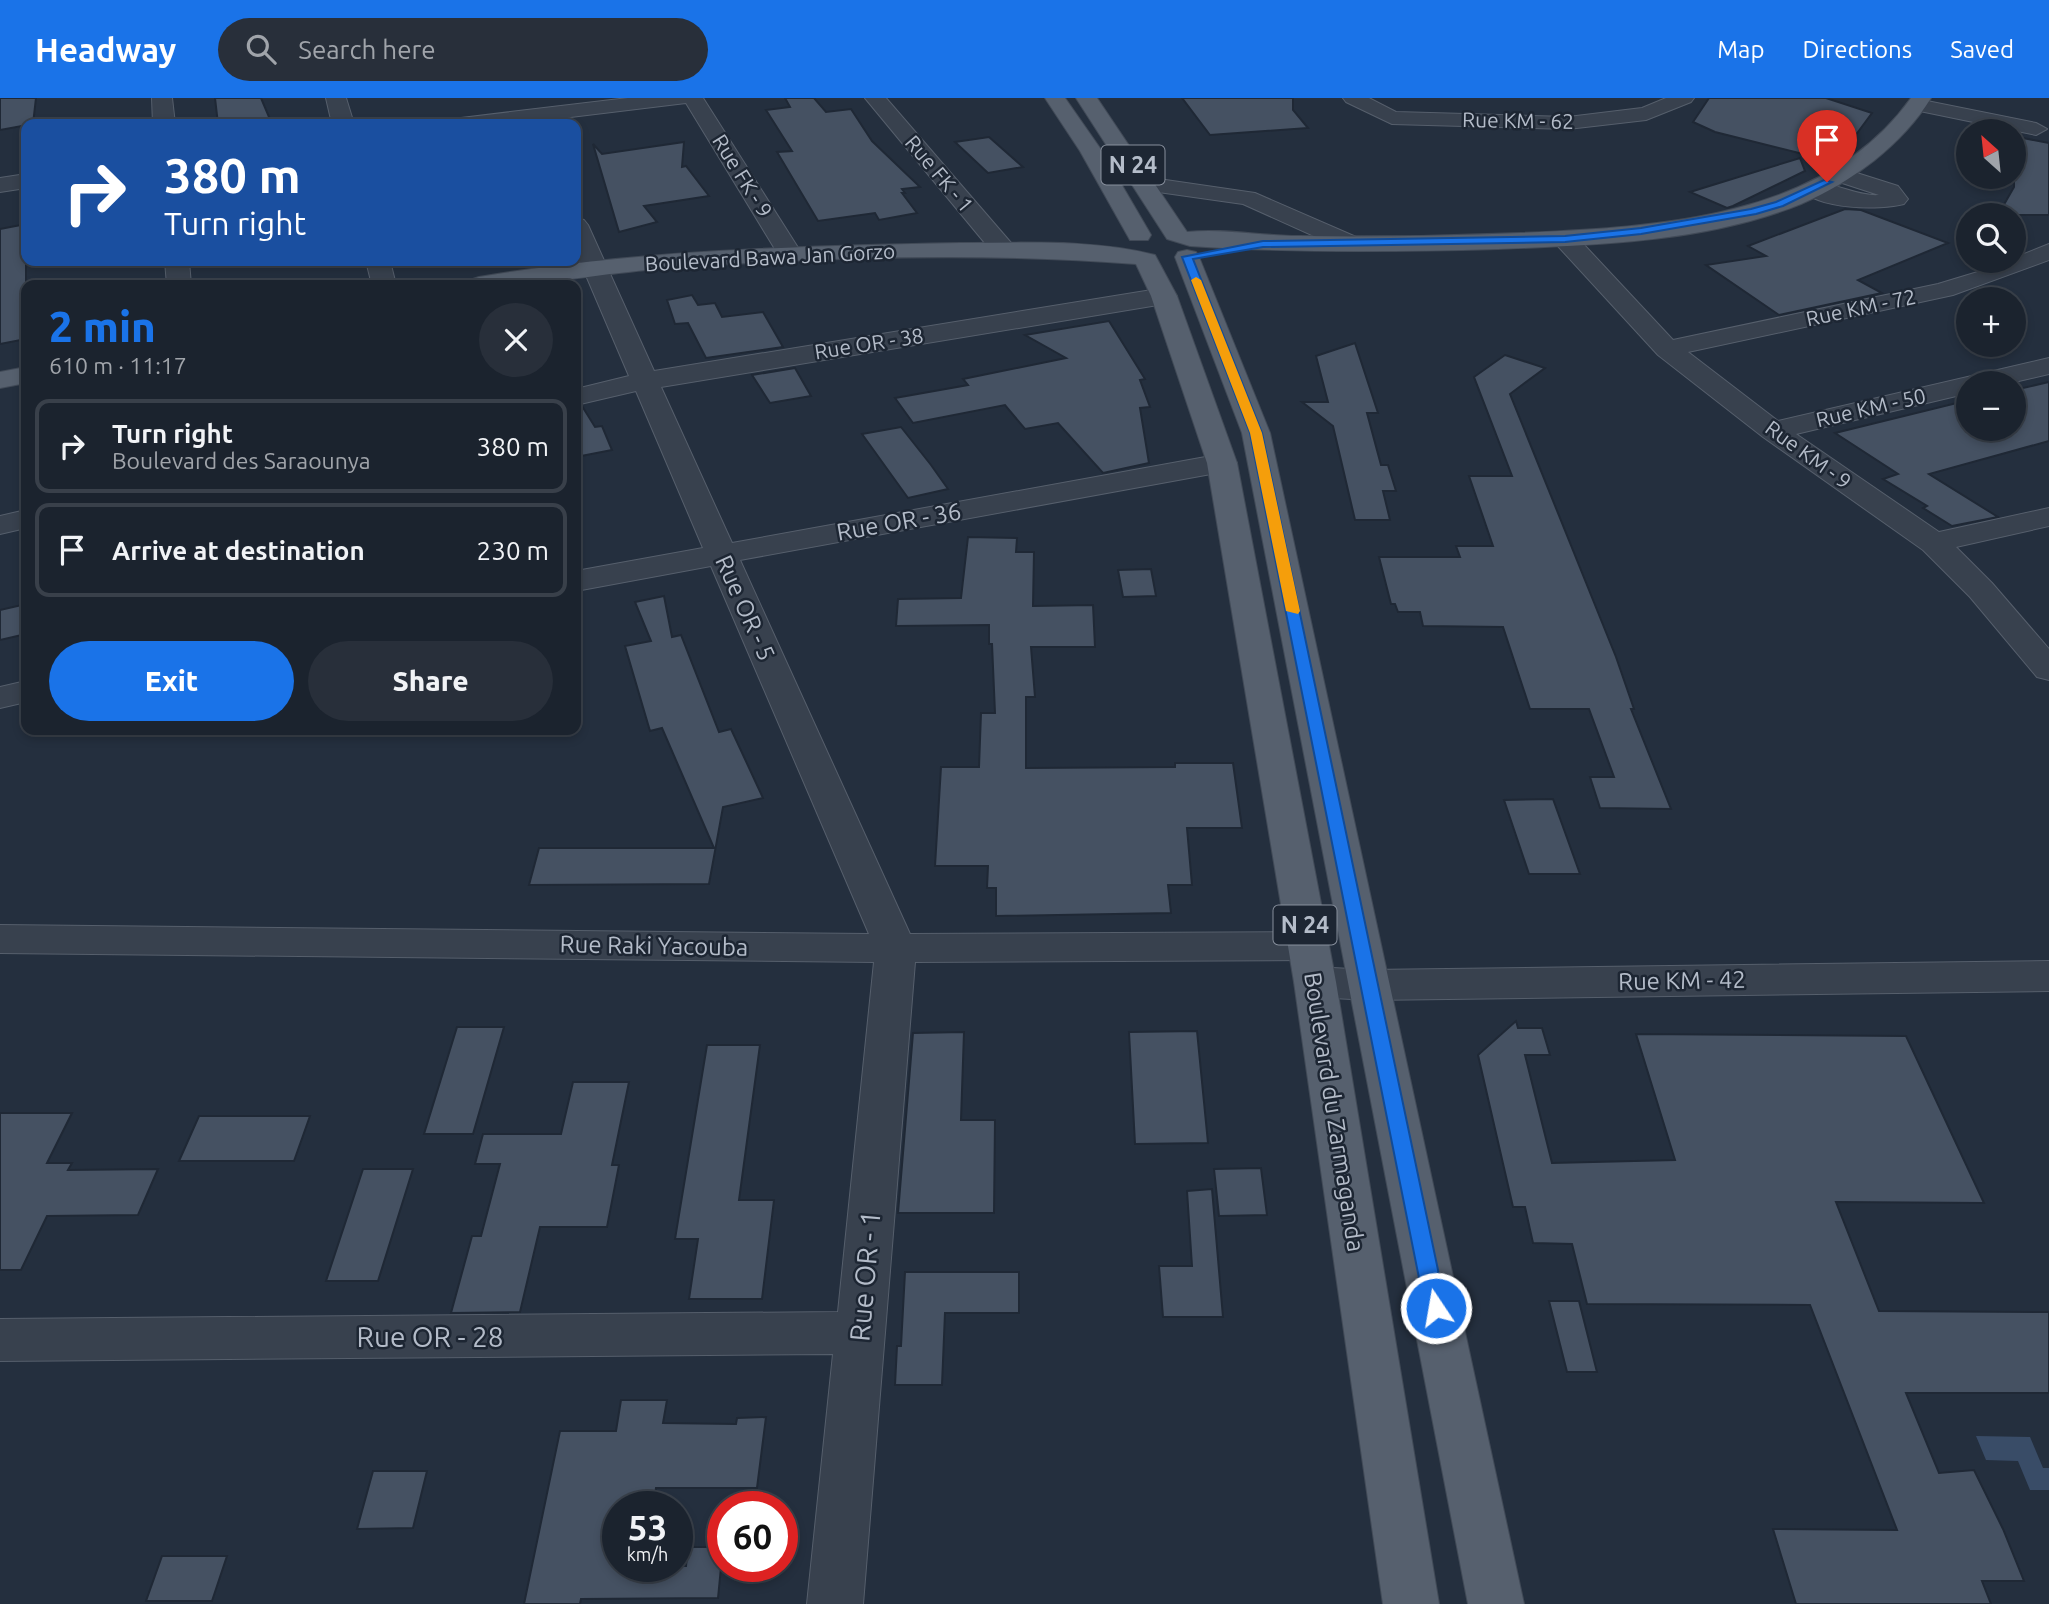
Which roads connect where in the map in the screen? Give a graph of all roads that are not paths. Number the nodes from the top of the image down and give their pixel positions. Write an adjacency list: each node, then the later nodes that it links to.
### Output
1 (162, 98): 12 (street)
2 (336, 98): 13 (street)
3 (682, 98): 11 (street)
4 (693, 98): 28 (street, Rue FK - 9)
5 (875, 98): 26 (street, Rue FK - 1)
6 (1055, 98): 25 (main road, Boulevard du Zarmaganda / N 24)
7 (1086, 98): 18 (main road, N 24)
8 (1353, 98): 9 (street, Rue KM - 62)
9 (1684, 98)
10 (1919, 102): 15 (street); 16 (main road, Boulevard Bawa Jan Gorzo)
11 (525, 113): 14 (street)
12 (164, 119)
13 (342, 119)
14 (490, 119)
15 (2036, 129)
16 (1841, 175): 20 (main road, Boulevard Bawa Jan Gorzo); 20 (street)
17 (21, 182): 19 (street)
18 (1145, 184): 23 (street); 24 (main road, N 24)
19 (0, 185)
20 (1814, 189): 22 (main road, Boulevard Bawa Jan Gorzo)
21 (581, 236): 29 (street, Rue OR - 5)
22 (1565, 239): 23 (main road, Boulevard Bawa Jan Gorzo); 32 (street, Rue KM - 9)
23 (1354, 245): 24 (main road, Boulevard Bawa Jan Gorzo)
24 (1186, 246): 25 (main road, Boulevard Bawa Jan Gorzo); 55 (main road, N 24)
25 (1139, 247): 26 (main road, Boulevard Bawa Jan Gorzo); 31 (main road, Boulevard du Zarmaganda / N 24)
26 (1003, 249): 28 (main road, Boulevard Bawa Jan Gorzo)
27 (2049, 251): 32 (street, Rue KM - 72)
28 (790, 254): 29 (main road, Boulevard Bawa Jan Gorzo)
29 (595, 268): 30 (main road, Boulevard Bawa Jan Gorzo); 37 (street, Rue OR - 5)
30 (513, 280)
31 (1164, 296): 37 (street, Rue OR - 38); 41 (main road, Boulevard du Zarmaganda / N 24)
32 (1667, 349): 40 (street, Rue KM - 9)
33 (2049, 366): 34 (street)
34 (2026, 371)
35 (21, 376): 36 (main road)
36 (0, 380)
37 (645, 381): 39 (street, Rue OR - 38); 46 (street, Rue OR - 5)
38 (1956, 388): 40 (street, Rue KM - 50)
39 (581, 396)
40 (1773, 431): 45 (street, Rue KM - 9)
41 (1222, 463): 46 (street, Rue OR - 36); 53 (main road, Boulevard du Zarmaganda / N 24)
42 (2049, 517): 45 (street)
43 (21, 520): 44 (street)
44 (0, 525)
45 (1934, 543): 48 (street, Rue KM - 9)
46 (722, 555): 47 (street, Rue OR - 36); 52 (street, Rue OR - 5)
47 (581, 580)
48 (2048, 666)
49 (21, 692): 50 (street)
50 (0, 698)
51 (0, 939): 52 (street, Rue Raki Yacouba)
52 (896, 948): 53 (street, Rue Raki Yacouba); 56 (street, Rue OR - 1)
53 (1312, 964): 55 (street, Rue KM - 42); 59 (main road, Boulevard du Zarmaganda / N 24)
54 (2049, 976): 55 (street, Rue KM - 42)
55 (1369, 985): 60 (main road, N 24)
56 (859, 1333): 57 (street, Rue OR - 28); 58 (street, Rue OR - 1)
57 (0, 1340)
58 (835, 1604)
59 (1411, 1604)
60 (1496, 1604)

